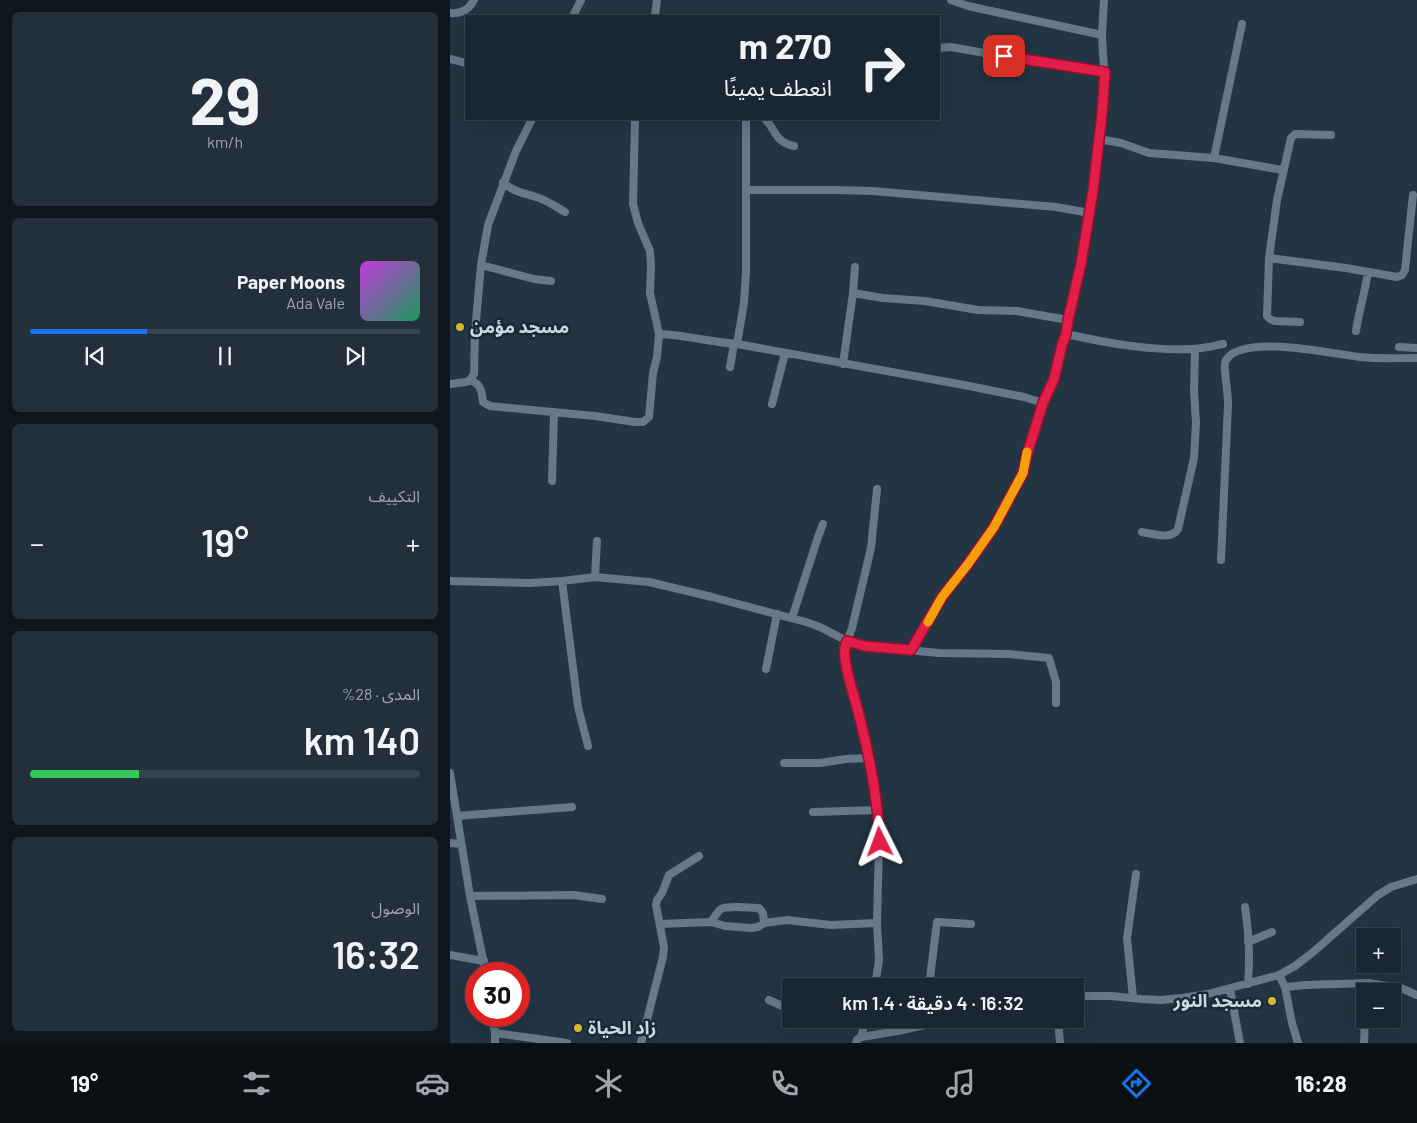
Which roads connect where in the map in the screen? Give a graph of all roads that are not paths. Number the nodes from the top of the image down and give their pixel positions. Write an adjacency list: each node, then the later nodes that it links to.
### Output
1 (474, 0): 6 (street)
2 (581, 0): 7 (street)
3 (657, 0): 8 (street)
4 (951, 0): 10 (street)
5 (1104, 0): 10 (street)
6 (450, 13)
7 (574, 15)
8 (655, 15)
9 (1242, 24): 22 (street)
10 (1102, 35): 14 (street)
11 (940, 48): 14 (street)
12 (450, 59): 13 (street)
13 (465, 63)
14 (1105, 72): 20 (street)
15 (532, 120): 24 (street)
16 (634, 120): 38 (street)
17 (746, 120): 25 (street)
18 (766, 120): 21 (street)
19 (1331, 135): 23 (street)
20 (1099, 139): 22 (street); 28 (street)
21 (794, 146)
22 (1214, 158): 23 (street)
23 (1283, 170): 29 (street)
24 (504, 182): 27 (street); 30 (street)
25 (746, 190): 28 (street); 40 (street)
26 (1413, 195): 32 (street)
27 (565, 212)
28 (1090, 213): 35 (street)
29 (1269, 258): 32 (street); 36 (street)
30 (481, 265): 33 (street); 49 (street)
31 (855, 267): 34 (street)
32 (1368, 272): 37 (street)
33 (551, 281)
34 (853, 293): 35 (street); 47 (street)
35 (1068, 320): 39 (street)
36 (1300, 322)
37 (1356, 331)
38 (659, 334): 40 (street); 53 (street)
39 (1066, 334): 44 (street); 51 (street)
40 (735, 344): 45 (street); 48 (street)
41 (1223, 344): 44 (street)
42 (1399, 347): 43 (street)
43 (1417, 348)
44 (1195, 349): 57 (street)
45 (785, 353): 47 (street); 52 (street)
46 (1417, 358): 59 (street)
47 (843, 364): 51 (street)
48 (730, 367)
49 (470, 380): 50 (street); 53 (street)
50 (450, 384)
51 (1043, 403): 66 (street)
52 (772, 404)
53 (554, 412): 54 (street)
54 (552, 481)
55 (877, 489): 65 (street)
56 (823, 524): 64 (street)
57 (1142, 532)
58 (597, 541): 60 (street)
59 (1220, 560)
60 (595, 577): 62 (street); 63 (street)
61 (450, 581): 62 (street)
62 (562, 581): 69 (street)
63 (777, 614): 64 (street); 67 (street)
64 (792, 618): 65 (street)
65 (847, 641): 66 (street); 70 (street)
66 (911, 650): 68 (street)
67 (766, 669)
68 (1056, 703)
69 (588, 746)
70 (869, 758): 71 (street); 74 (street)
71 (784, 763)
72 (450, 772): 76 (street)
73 (572, 807): 76 (street)
74 (878, 810): 75 (street); 87 (street)
75 (813, 812)
76 (456, 816): 78 (street)
77 (450, 843): 78 (street)
78 (461, 844): 82 (street)
79 (699, 856): 88 (street)
80 (1136, 874): 104 (street)
81 (1417, 879): 94 (street)
82 (470, 896): 83 (street); 93 (street)
83 (602, 900)
84 (1246, 907): 91 (street)
85 (711, 922): 86 (street); 86 (street); 88 (street)
86 (764, 923): 87 (street)
87 (877, 923): 95 (street)
88 (660, 924): 116 (street)
89 (971, 924): 96 (street)
90 (1272, 932): 91 (street)
91 (1248, 942): 97 (street)
92 (450, 955): 93 (street)
93 (484, 961)
94 (1279, 975): 97 (street); 98 (street)
95 (876, 978)
96 (930, 978)
97 (1248, 984): 101 (street)
98 (1284, 987): 99 (street); 120 (street)
99 (1356, 987)
100 (1401, 988): 102 (street)
101 (1230, 989): 104 (street); 119 (street)
102 (1417, 995)
103 (1084, 996): 104 (street)
104 (1133, 998)
105 (769, 1000): 106 (street)
106 (782, 1006)
107 (494, 1027): 112 (street)
108 (864, 1028): 113 (street)
109 (907, 1028): 113 (street)
110 (1059, 1028): 118 (street)
111 (1365, 1028): 121 (street)
112 (495, 1033): 114 (street); 115 (street)
113 (862, 1037): 117 (street)
114 (495, 1043)
115 (567, 1043)
116 (641, 1043)
117 (856, 1043)
118 (1060, 1043)
119 (1240, 1043)
120 (1298, 1043)
121 (1364, 1043)

